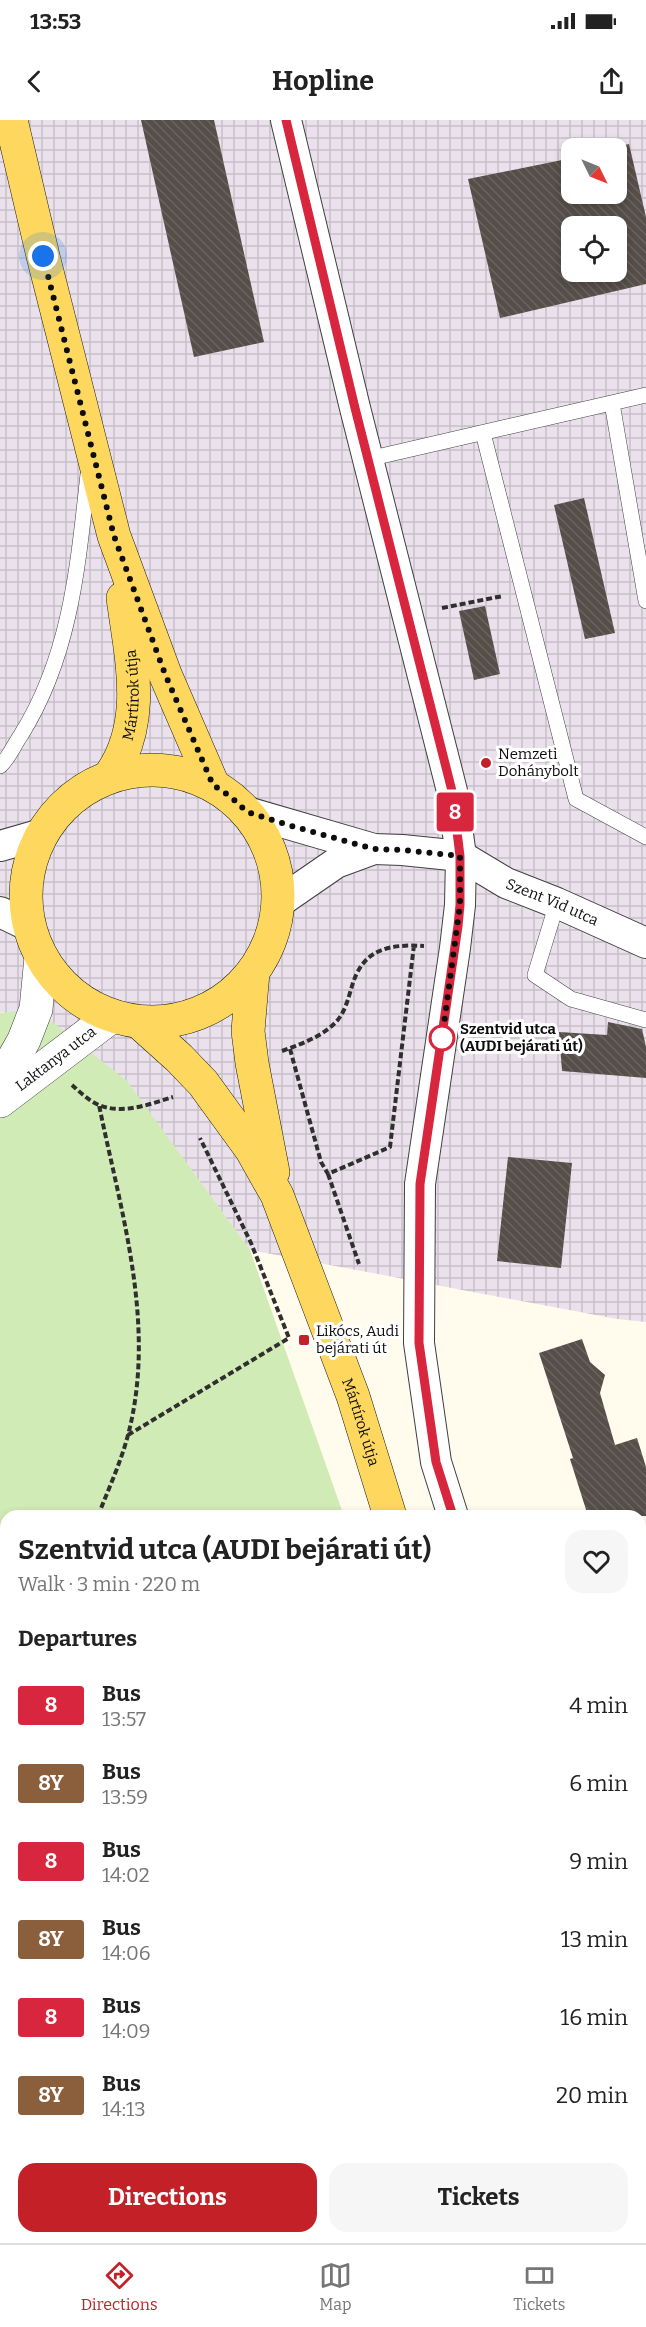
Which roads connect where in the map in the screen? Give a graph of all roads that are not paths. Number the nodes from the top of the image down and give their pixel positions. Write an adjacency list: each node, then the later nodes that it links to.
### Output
1 (11, 120): 6 (main road, Mártírok útja)
2 (286, 120): 7 (street)
3 (646, 395): 4 (lane)
4 (612, 403): 5 (lane); 9 (lane)
5 (483, 433): 7 (lane); 15 (lane)
6 (91, 444): 8 (main road, Mártírok útja); 10 (lane)
7 (368, 459): 18 (street)
8 (114, 536): 11 (main road, Mártírok útja); 12 (main road, Mártírok útja)
9 (646, 601)
10 (0, 766)
11 (109, 777): 12 (main road, Mártírok útja); 14 (main road, Mártírok útja)
12 (213, 785): 13 (main road, Mártírok útja)
13 (247, 812): 17 (street); 19 (main road, Mártírok útja)
14 (42, 834): 16 (street); 22 (main road, Mártírok útja)
15 (646, 837)
16 (0, 846)
17 (374, 849): 18 (street); 19 (street)
18 (460, 856): 20 (street, Szent Vid utca); 32 (street)
19 (278, 903): 25 (main road, Mártírok útja)
20 (557, 903): 23 (street, Szent Vid utca); 27 (lane)
21 (0, 912): 22 (street)
22 (29, 926): 24 (main road, Mártírok útja)
23 (646, 943)
24 (41, 957): 26 (main road, Mártírok útja); 28 (street, Laktanya utca)
25 (253, 972): 26 (main road, Mártírok útja); 30 (main road, Mártírok útja)
26 (125, 1019): 29 (street, Laktanya utca); 30 (main road, Mártírok útja)
27 (646, 1020)
28 (0, 1083)
29 (0, 1101)
30 (277, 1195): 31 (main road, Mártírok útja)
31 (388, 1510)
32 (451, 1510)

